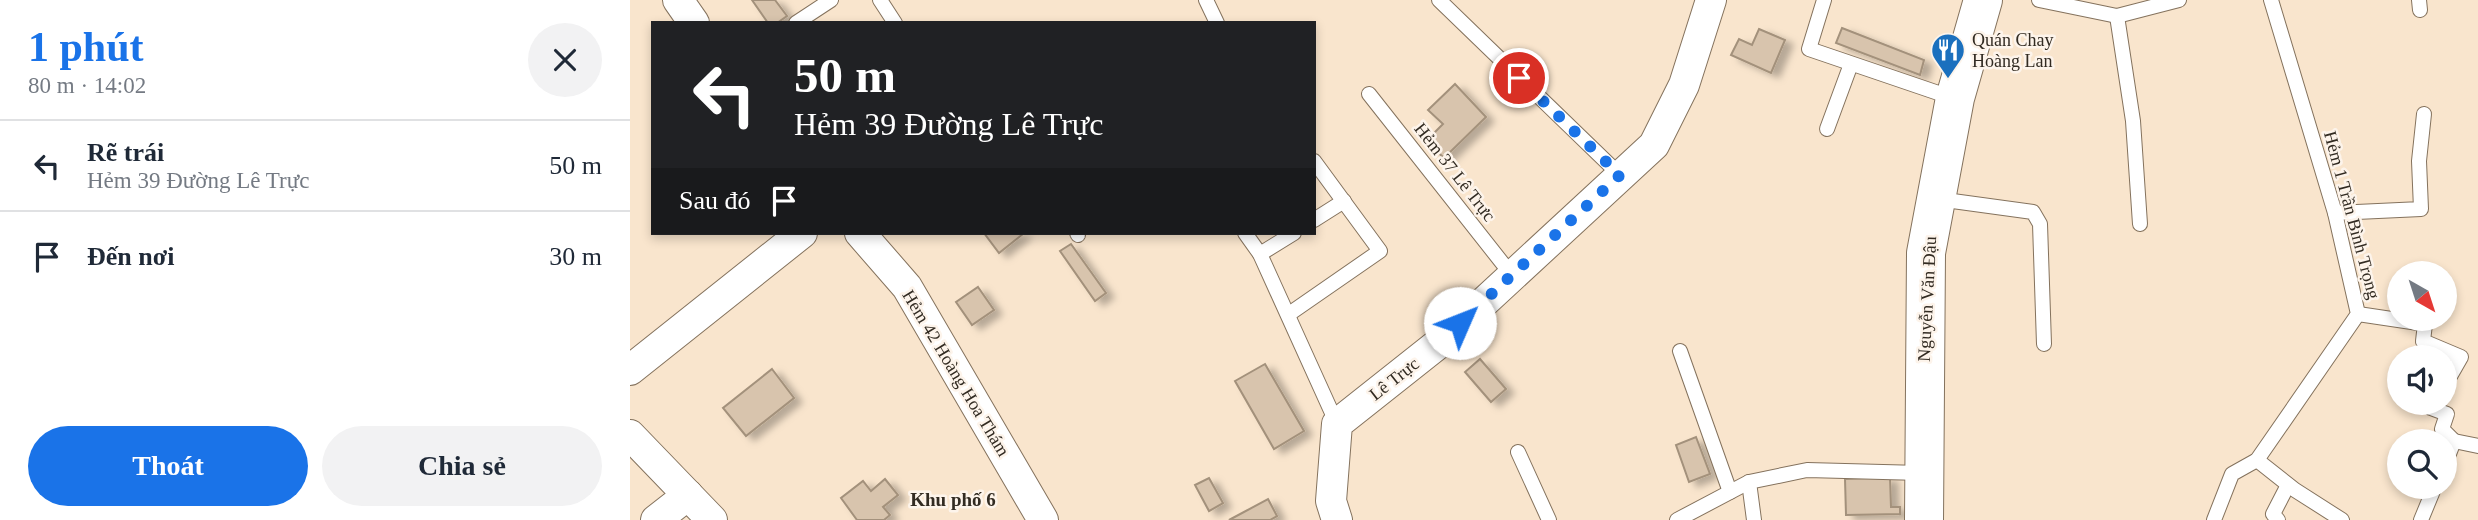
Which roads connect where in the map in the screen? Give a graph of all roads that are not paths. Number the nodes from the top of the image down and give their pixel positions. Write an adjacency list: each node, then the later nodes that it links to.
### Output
1 (831, 0): 12 (lane)
2 (880, 0): 13 (lane)
3 (1206, 0): 14 (lane)
4 (1439, 0): 21 (lane)
5 (1711, 0): 21 (street, Lê Trực)
6 (1824, 0): 15 (lane)
7 (1983, 0): 17 (street, Nguyễn Văn Đậu)
8 (2039, 0): 11 (lane)
9 (2179, 0): 11 (lane)
10 (2271, 0): 24 (lane, Hẻm 1 Trần Bình Trọng)
11 (2117, 16): 26 (lane)
12 (799, 21)
13 (894, 21)
14 (1216, 21)
15 (1851, 64): 17 (lane); 19 (lane)
16 (1369, 94): 32 (lane, Hẻm 37 Lê Trực)
17 (1955, 98): 22 (street, Nguyễn Văn Đậu)
18 (2424, 114): 24 (lane)
19 (1827, 129)
20 (1316, 164): 23 (lane)
21 (1620, 175): 32 (street, Lê Trực)
22 (1936, 199): 35 (lane); 45 (street, Nguyễn Văn Đậu)
23 (1344, 201): 25 (lane); 33 (lane)
24 (2335, 213): 34 (lane, Hẻm 1 Trần Bình Trọng)
25 (1316, 219)
26 (2140, 224)
27 (799, 235): 38 (street)
28 (862, 235): 53 (street, Hẻm 42 Hoàng Hoa Thám)
29 (1246, 235): 31 (lane)
30 (1291, 235): 31 (lane)
31 (1260, 254): 33 (lane)
32 (1511, 274): 39 (street, Lê Trực)
33 (1289, 314): 39 (lane)
34 (2358, 314): 36 (lane); 44 (lane, Hẻm 1 Trần Bình Trọng)
35 (2043, 344)
36 (2432, 345)
37 (1679, 351): 48 (lane)
38 (630, 370)
39 (1337, 424): 54 (street)
40 (630, 435): 49 (street)
41 (2457, 442): 42 (lane)
42 (2478, 446)
43 (1518, 452): 55 (lane)
44 (2257, 460): 47 (lane); 59 (lane, Hẻm 1 Trần Bình Trọng)
45 (1923, 473): 46 (lane); 58 (street, Nguyễn Văn Đậu)
46 (1749, 482): 48 (lane); 57 (lane)
47 (2288, 485): 60 (lane); 61 (lane)
48 (1730, 492): 56 (lane)
49 (688, 495): 51 (street); 52 (street)
50 (2430, 499): 62 (lane)
51 (656, 520)
52 (712, 520)
53 (1043, 520)
54 (1337, 520)
55 (1549, 520)
56 (1677, 520)
57 (1754, 520)
58 (1923, 520)
59 (2214, 520)
60 (2278, 520)
61 (2342, 520)
62 (2421, 520)

